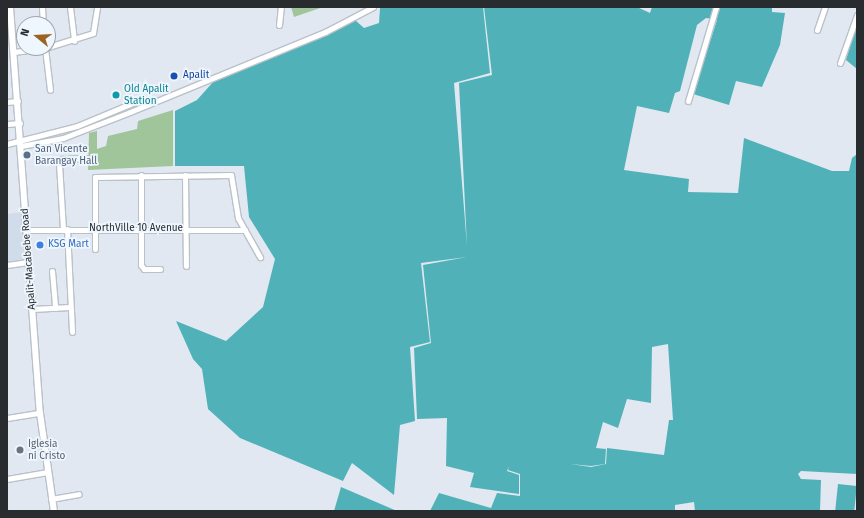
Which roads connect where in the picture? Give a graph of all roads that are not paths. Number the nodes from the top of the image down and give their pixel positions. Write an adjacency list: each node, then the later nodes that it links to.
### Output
1 (10, 7): 11 (main road, Apalit-Macabebe Road)
2 (70, 7): 12 (street)
3 (97, 7): 12 (street)
4 (281, 7): 9 (street)
5 (374, 7): 24 (street)
6 (716, 7): 19 (street)
7 (825, 7): 10 (street)
8 (857, 15): 16 (street)
9 (279, 25)
10 (817, 30)
11 (10, 35): 14 (main road, Apalit-Macabebe Road)
12 (74, 41): 13 (street)
13 (56, 46)
14 (14, 52): 18 (main road, Apalit-Macabebe Road)
15 (47, 56): 17 (street)
16 (840, 63)
17 (50, 90)
18 (18, 101): 20 (street); 22 (main road, Apalit-Macabebe Road)
19 (688, 101)
20 (7, 102)
21 (135, 102): 24 (street)
22 (20, 123): 23 (street); 24 (main road, Apalit-Macabebe Road)
23 (7, 124)
24 (21, 143): 25 (street); 33 (main road, Apalit-Macabebe Road)
25 (7, 144)
26 (87, 158): 29 (street)
27 (141, 175): 28 (street); 30 (street); 31 (street)
28 (185, 175): 32 (street); 34 (street)
29 (65, 229): 30 (street, NorthVille 10 Avenue); 33 (street, NorthVille 10 Avenue); 42 (street)
30 (95, 229): 31 (street, NorthVille 10 Avenue); 35 (street)
31 (142, 229): 32 (street, NorthVille 10 Avenue); 40 (street)
32 (186, 229): 34 (street, NorthVille 10 Avenue); 39 (street)
33 (26, 230): 37 (main road, Apalit-Macabebe Road)
34 (245, 230): 36 (street)
35 (95, 249)
36 (260, 257)
37 (28, 262): 38 (street); 44 (main road, Apalit-Macabebe Road)
38 (7, 265)
39 (186, 266)
40 (160, 269)
41 (52, 271): 43 (street)
42 (70, 307): 43 (street); 45 (street)
43 (54, 308): 44 (street)
44 (32, 309): 46 (main road, Apalit-Macabebe Road)
45 (72, 332)
46 (40, 413): 47 (street); 48 (main road, Apalit-Macabebe Road)
47 (7, 418)
48 (47, 472): 49 (street); 51 (main road, Apalit-Macabebe Road)
49 (7, 480)
50 (79, 494): 51 (street)
51 (51, 499): 52 (main road, Apalit-Macabebe Road)
52 (54, 511)

